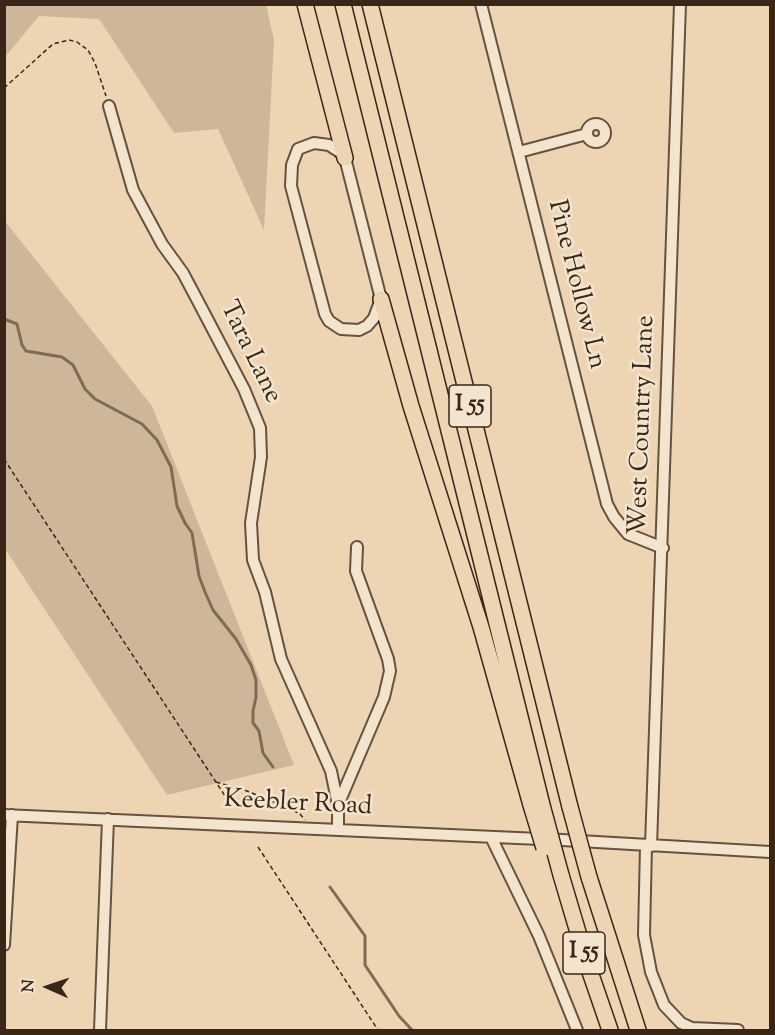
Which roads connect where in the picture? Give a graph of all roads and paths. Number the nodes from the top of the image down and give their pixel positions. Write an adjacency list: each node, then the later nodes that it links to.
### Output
1 (305, 4): 10 (highway)
2 (343, 4): 18 (highway, I 55)
3 (370, 4): 32 (highway, I 55, bridge)
4 (481, 4): 9 (street, Pine Hollow Ln)
5 (680, 4): 14 (street, West Country Lane)
6 (4, 88): 7 (path)
7 (109, 106): 17 (street, Tara Lane)
8 (587, 134): 9 (street)
9 (519, 152): 14 (street, Pine Hollow Ln)
10 (345, 158): 11 (street); 11 (street)
11 (381, 299): 18 (highway)
12 (4, 459): 15 (path)
13 (357, 547): 17 (street, Tara Lane)
14 (663, 548): 24 (street, West Country Lane)
15 (215, 782): 16 (path); 21 (path)
16 (229, 802)
17 (338, 804): 22 (street, Tara Lane)
18 (537, 805): 31 (highway, I 55, bridge)
19 (8, 815): 20 (street, Keebler Road); 27 (street)
20 (108, 819): 21 (street, Keebler Road); 28 (street)
21 (306, 828): 22 (street, Keebler Road)
22 (338, 829): 23 (street, Keebler Road)
23 (491, 837): 24 (street, Keebler Road); 30 (street)
24 (649, 846): 26 (street, Keebler Road); 33 (street, West Country Lane)
25 (258, 847): 29 (path)
26 (771, 852)
27 (4, 945)
28 (100, 1030)
29 (378, 1030)
30 (577, 1030)
31 (610, 1030)
32 (638, 1030)
33 (738, 1030)

